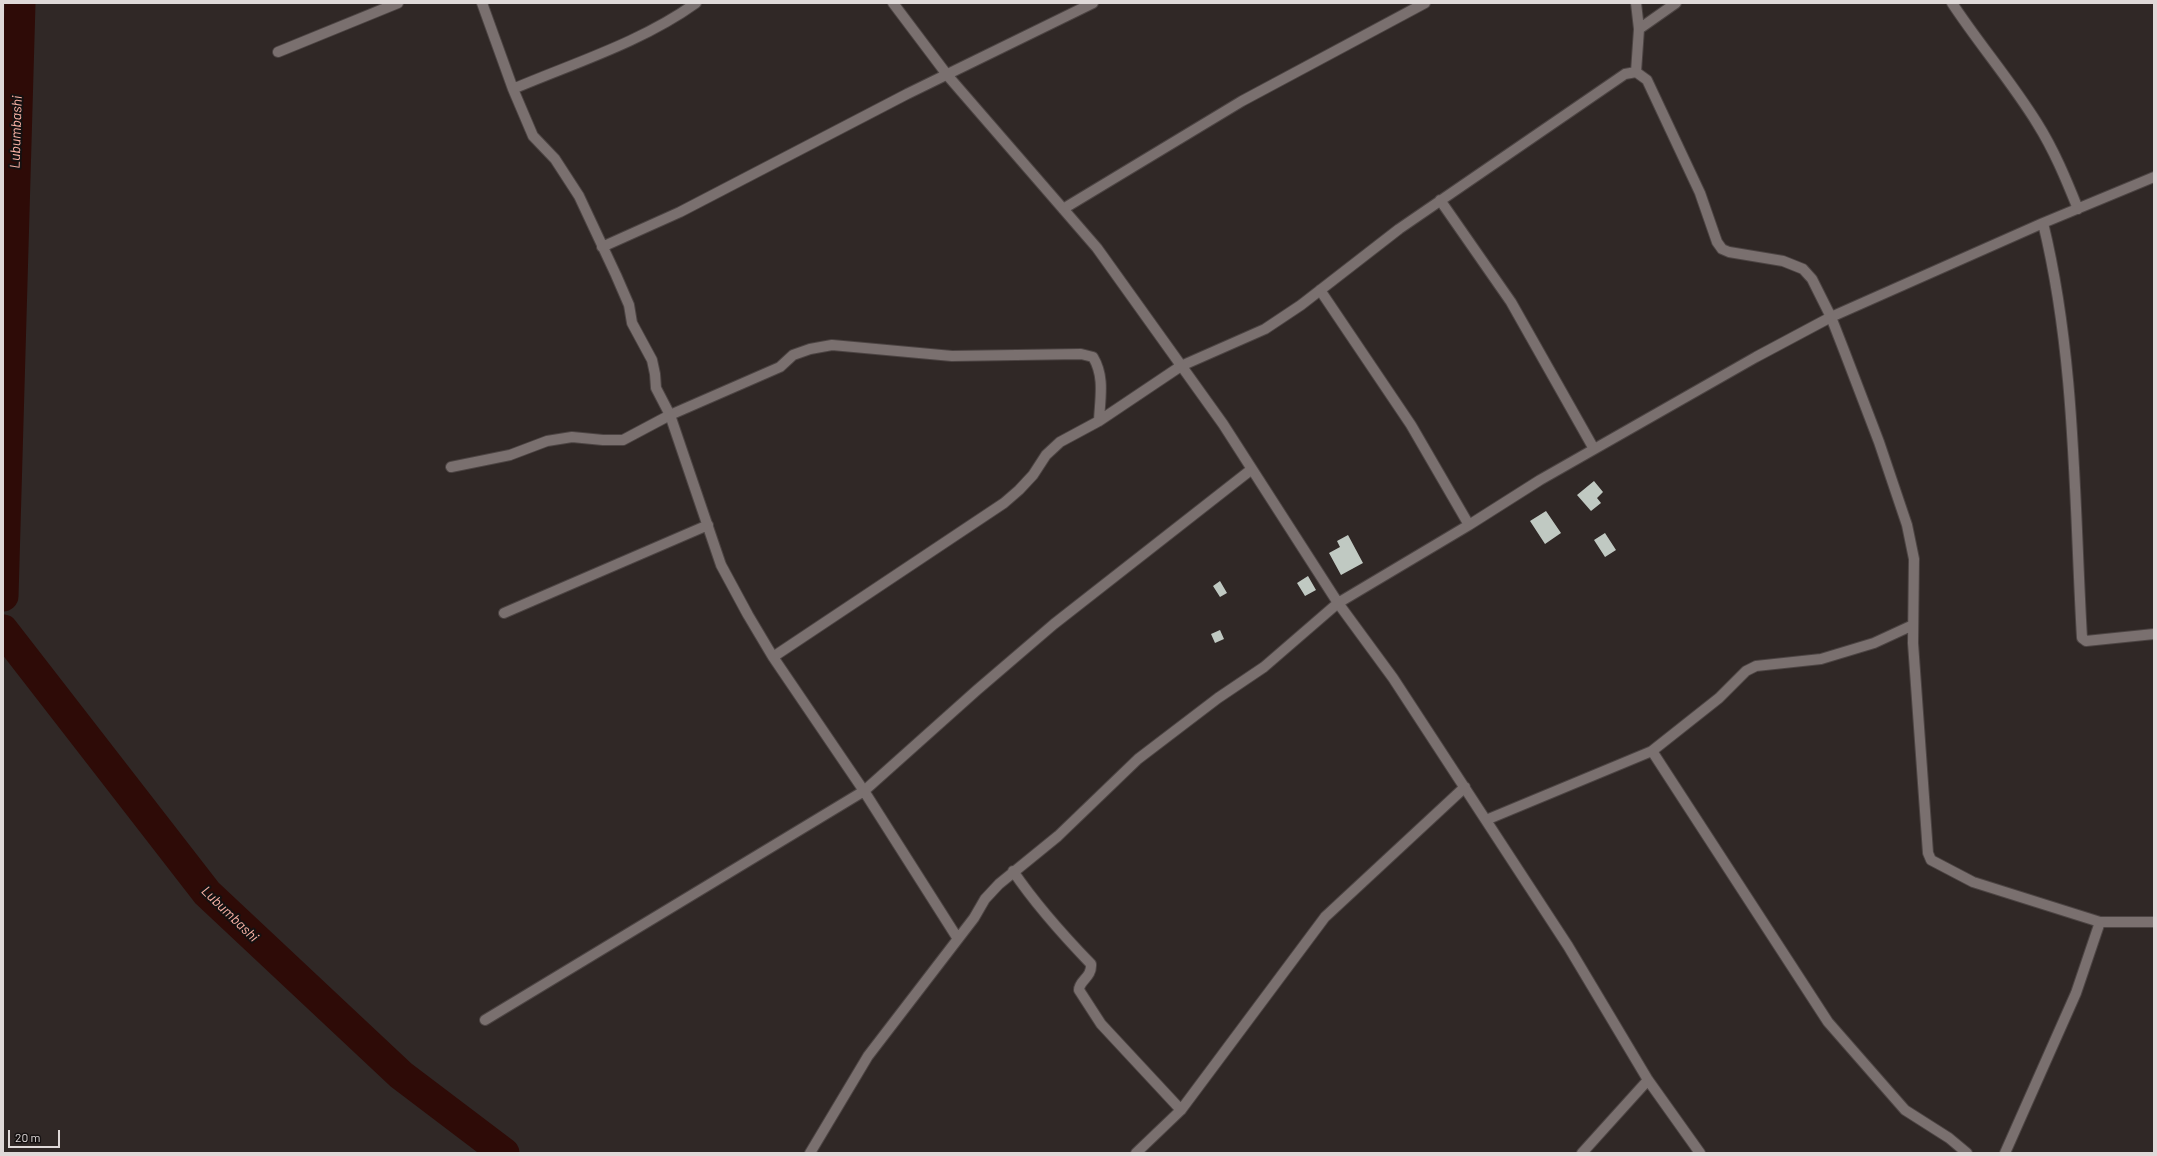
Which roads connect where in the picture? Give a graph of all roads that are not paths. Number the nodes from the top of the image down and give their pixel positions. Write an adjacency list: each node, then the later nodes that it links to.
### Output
1 (398, 3): 11 (street)
2 (482, 3): 14 (street)
3 (696, 3): 14 (street)
4 (893, 3): 13 (street)
5 (1093, 3): 13 (street)
6 (1425, 3): 17 (street)
7 (1636, 3): 10 (street)
8 (1676, 3): 10 (street)
9 (1952, 3): 18 (street)
10 (1639, 29): 12 (street)
11 (278, 52)
12 (1636, 72): 16 (street); 22 (street)
13 (948, 76): 17 (street); 20 (street)
14 (513, 89): 20 (street)
15 (2154, 177): 18 (street)
16 (1440, 200): 21 (street); 26 (street)
17 (1063, 209): 23 (street)
18 (2078, 209): 19 (street)
19 (2044, 223): 22 (street); 34 (street)
20 (602, 247): 24 (street)
21 (1320, 290): 23 (street); 30 (street)
22 (1831, 317): 26 (street); 33 (street)
23 (1181, 366): 25 (street); 28 (street)
24 (670, 415): 25 (street); 27 (street); 29 (street)
25 (1099, 421): 35 (street)
26 (1594, 449): 30 (street)
27 (451, 467)
28 (1252, 469): 31 (street); 38 (street)
29 (708, 525): 32 (street); 35 (street)
30 (1469, 525): 31 (street)
31 (1338, 603): 37 (street); 40 (street)
32 (504, 613)
33 (1913, 625): 36 (street); 41 (street)
34 (2154, 634)
35 (773, 657): 38 (street)
36 (1652, 751): 39 (street); 51 (street)
37 (1465, 787): 39 (street); 46 (street)
38 (864, 792): 43 (street); 44 (street)
39 (1486, 820): 45 (street)
40 (1013, 871): 43 (street); 46 (street)
41 (2100, 922): 42 (street); 52 (street)
42 (2154, 922)
43 (958, 939): 47 (street)
44 (485, 1020)
45 (1648, 1080): 49 (street); 50 (street)
46 (1181, 1110): 48 (street)
47 (810, 1153)
48 (1136, 1153)
49 (1582, 1153)
50 (1700, 1153)
51 (1967, 1153)
52 (2005, 1153)

